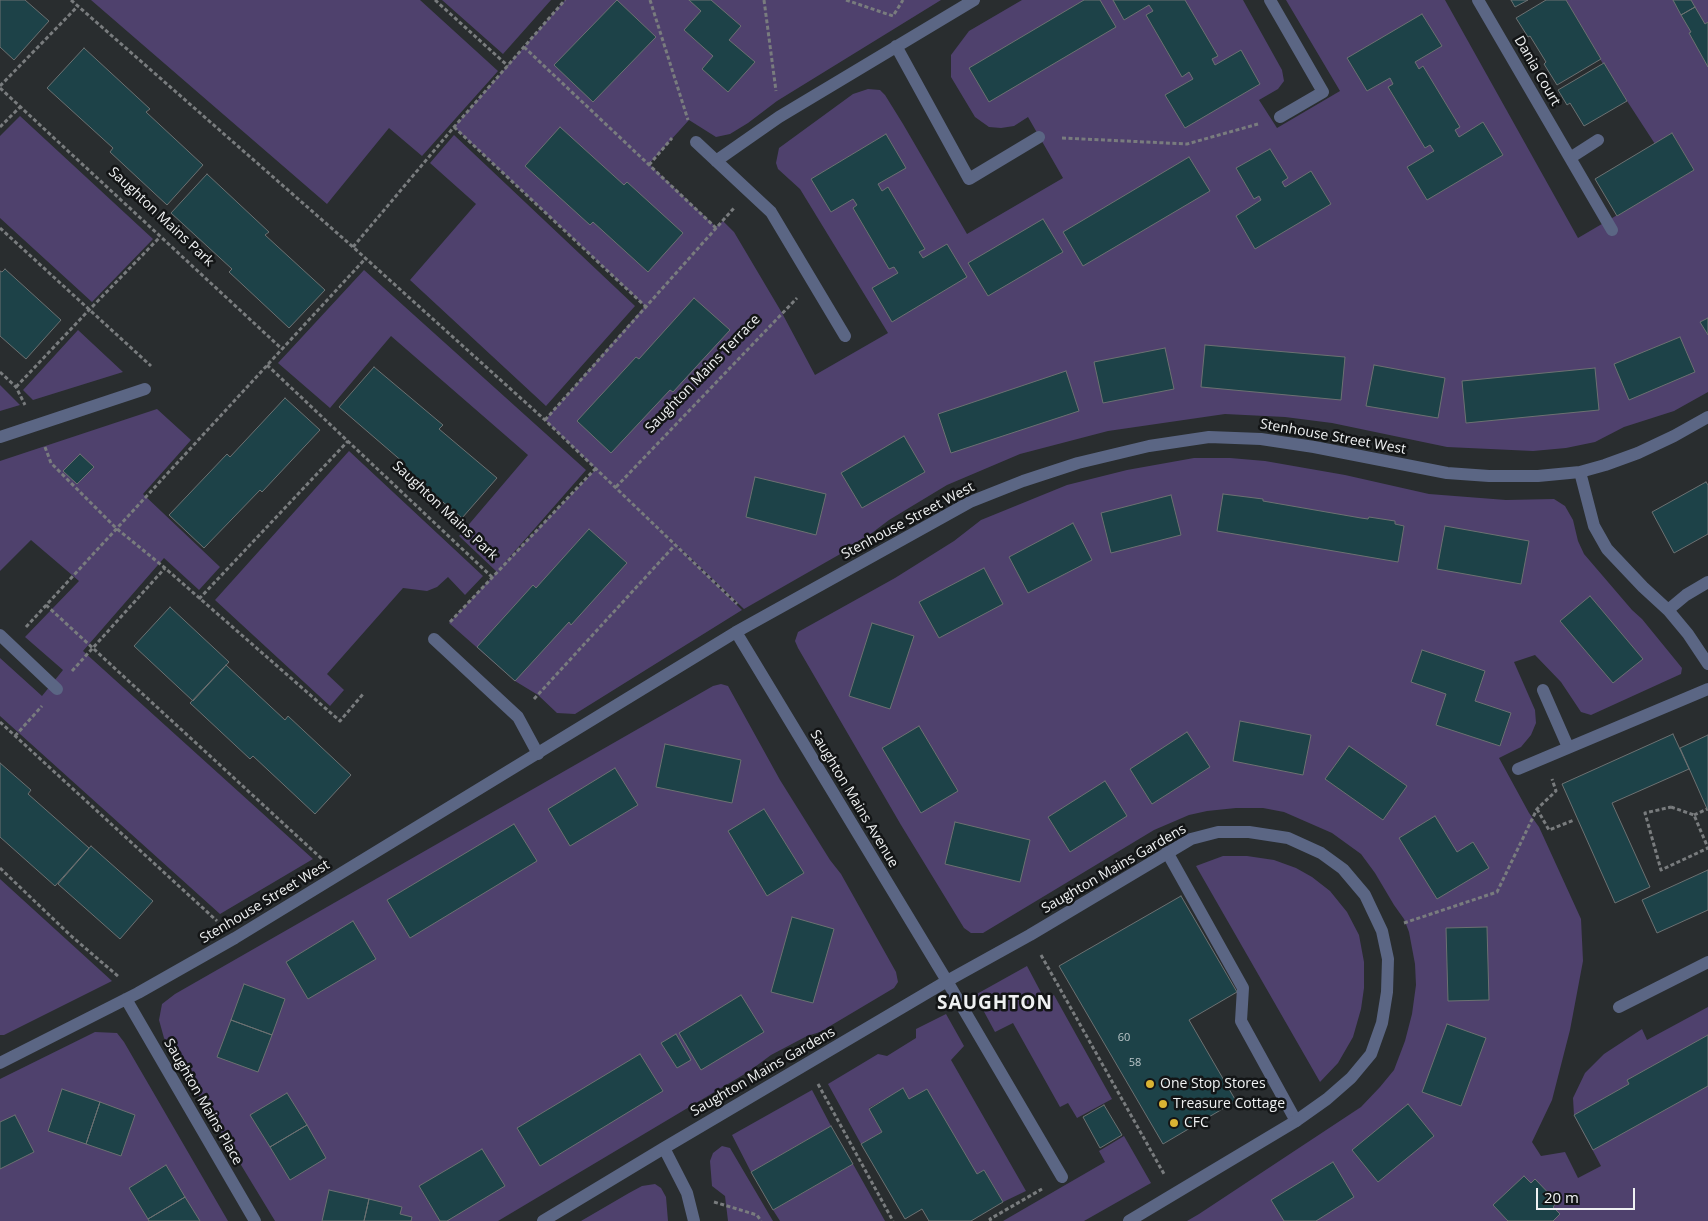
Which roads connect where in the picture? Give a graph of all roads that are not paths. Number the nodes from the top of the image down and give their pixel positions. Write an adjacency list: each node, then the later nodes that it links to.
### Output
1 (974, 0): 4 (street)
2 (1270, 0): 5 (street)
3 (1478, 0): 9 (street, Dania Court)
4 (896, 46): 6 (street); 10 (street)
5 (1280, 117)
6 (1039, 136)
7 (1598, 140): 9 (street)
8 (696, 142): 10 (street)
9 (1570, 158): 11 (street, Dania Court)
10 (716, 161): 12 (street)
11 (1612, 230)
12 (845, 336)
13 (145, 389): 15 (street)
14 (1708, 417): 16 (street, Stenhouse Street West)
15 (0, 437)
16 (1580, 472): 18 (street); 19 (street, Stenhouse Street West)
17 (1708, 582): 18 (street)
18 (1668, 610): 22 (street)
19 (736, 632): 27 (street, Stenhouse Street West); 31 (street, Saughton Mains Avenue)
20 (0, 635): 23 (street)
21 (434, 639): 27 (street)
22 (1708, 664)
23 (57, 689)
24 (1708, 689): 26 (street)
25 (1543, 690): 26 (street)
26 (1568, 747): 28 (street)
27 (538, 754): 32 (street, Stenhouse Street West)
28 (1518, 769)
29 (1167, 852): 31 (street, Saughton Mains Gardens); 35 (street); 35 (street, Saughton Mains Gardens)
30 (1708, 962): 33 (street)
31 (948, 981): 36 (street, Saughton Mains Gardens); 37 (street, Saughton Mains Avenue)
32 (126, 999): 34 (street, Stenhouse Street West); 38 (street, Saughton Mains Place)
33 (1619, 1008)
34 (0, 1063)
35 (1296, 1121): 41 (street, Saughton Mains Gardens)
36 (664, 1148): 39 (street, Saughton Mains Gardens); 40 (street)
37 (1062, 1177)
38 (255, 1221)
39 (543, 1221)
40 (694, 1221)
41 (1129, 1221)

